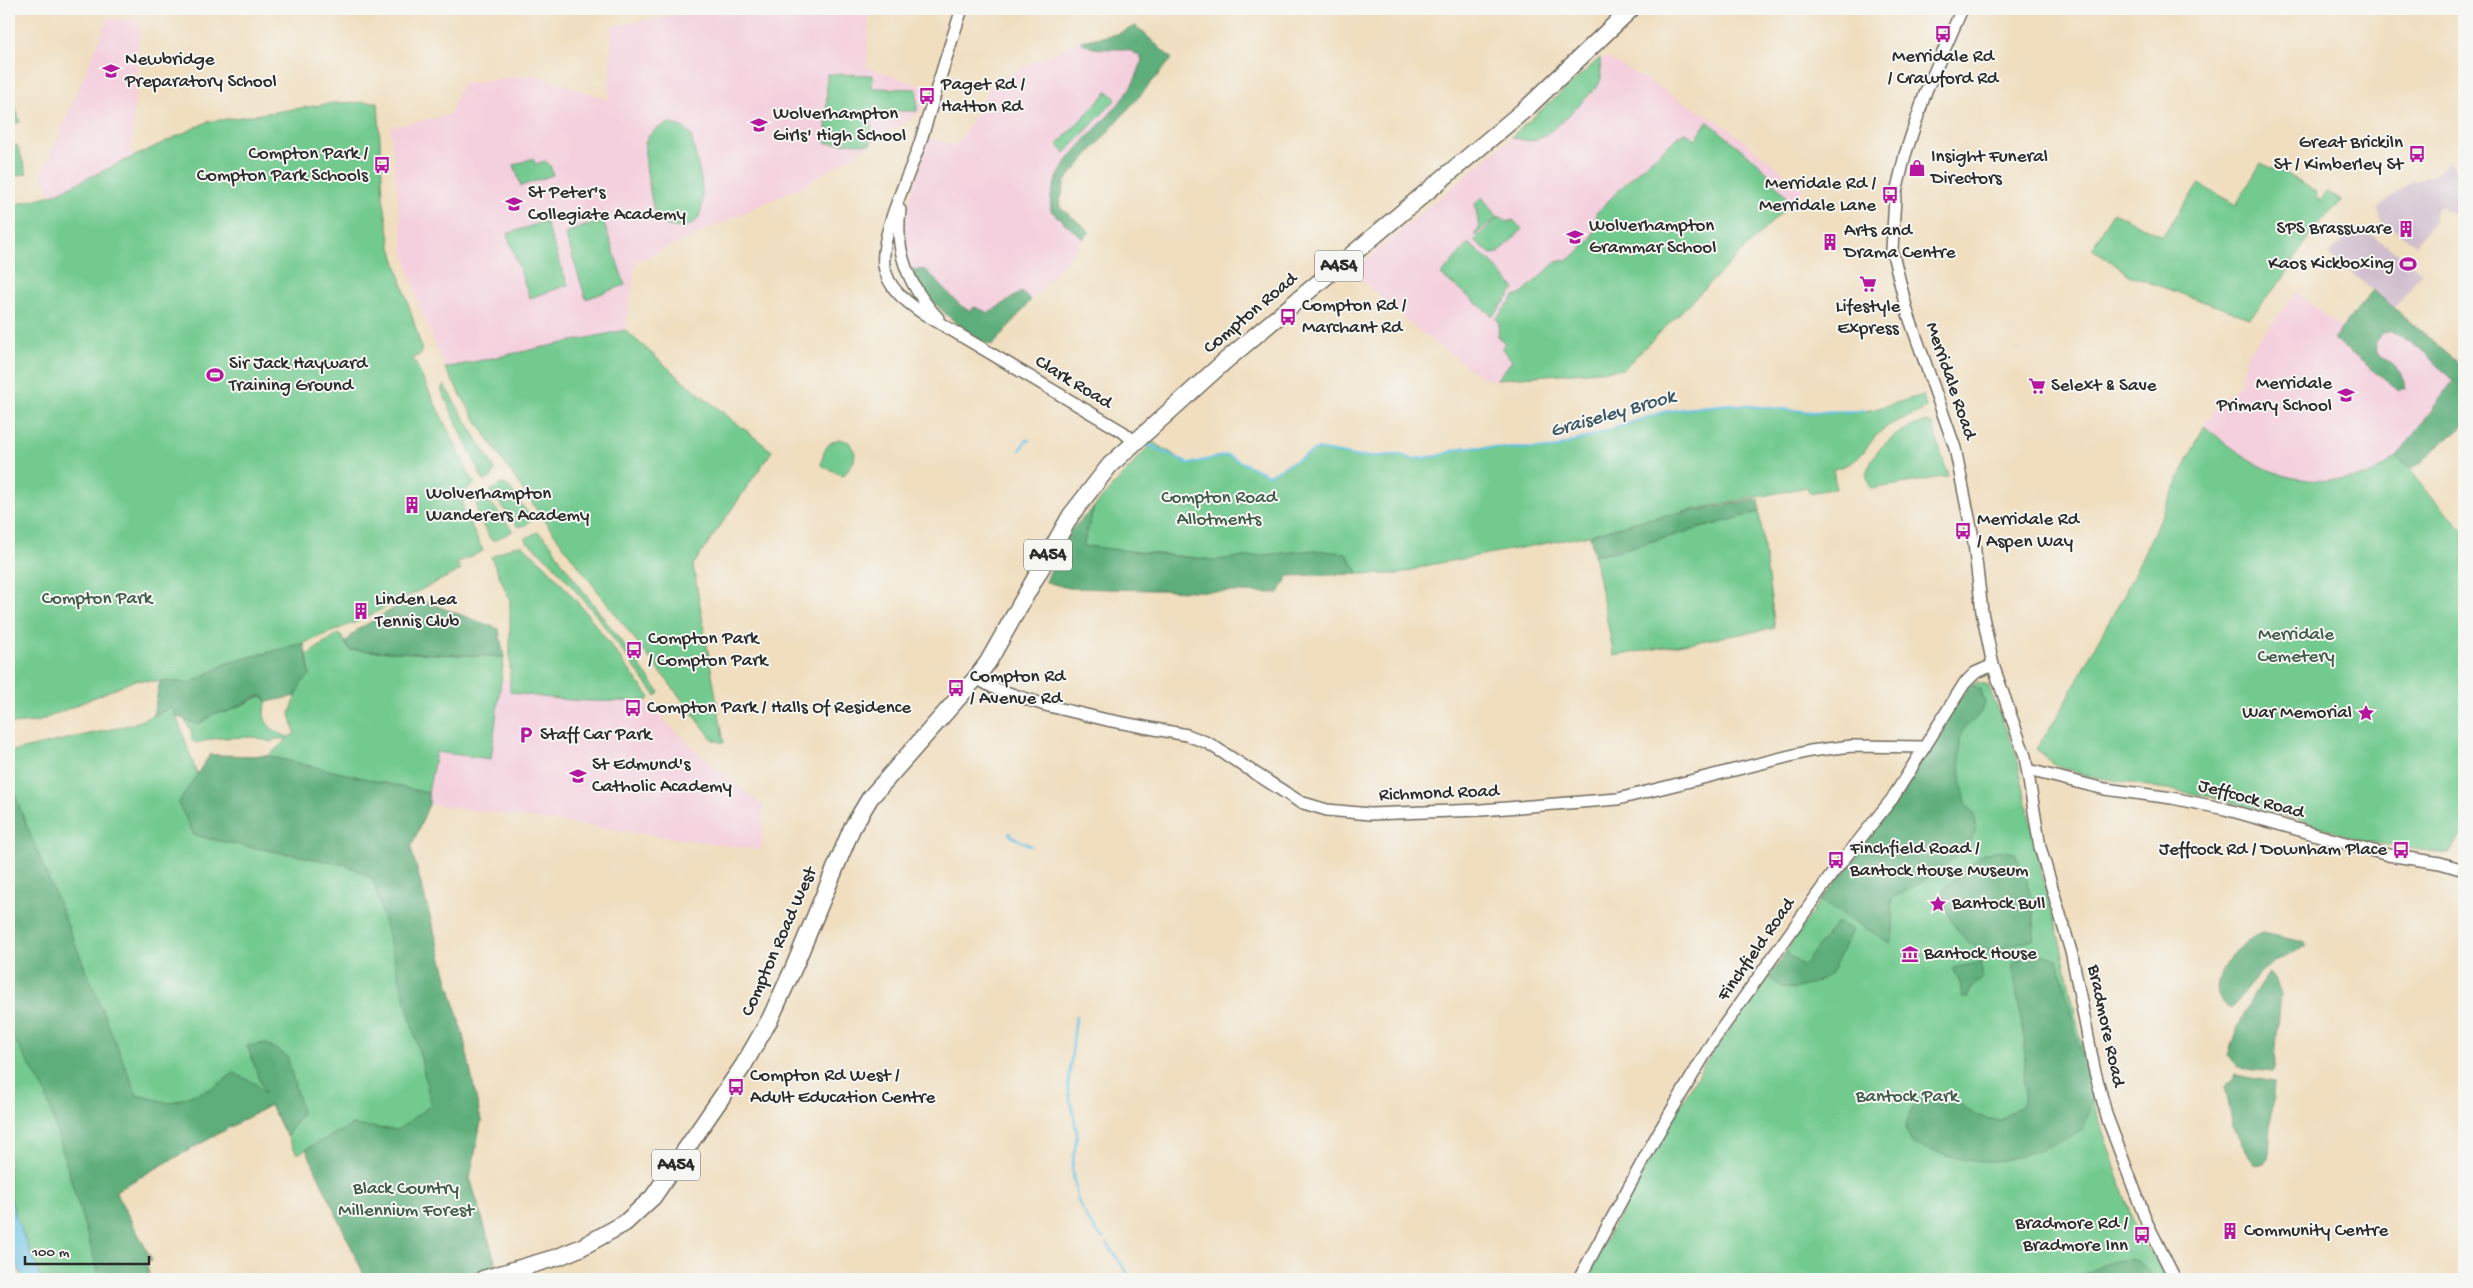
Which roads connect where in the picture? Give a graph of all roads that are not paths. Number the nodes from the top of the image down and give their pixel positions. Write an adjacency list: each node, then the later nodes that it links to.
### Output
1 (962, 9): 4 (street)
2 (1631, 9): 6 (highway, Compton Road / A454)
3 (1962, 9): 7 (street, Merridale Road)
4 (905, 184): 5 (street); 5 (street)
5 (942, 322): 6 (street, Clark Road)
6 (1135, 442): 8 (highway, Compton Road / A454)
7 (1993, 665): 9 (street, Finchfield Road); 10 (street, Merridale Road)
8 (976, 678): 9 (street, Richmond Road); 12 (highway, Compton Road West / A454)
9 (1925, 747): 13 (street, Finchfield Road)
10 (2028, 770): 11 (street, Jeffcock Road); 14 (street, Bradmore Road)
11 (2464, 870)
12 (483, 1279)
13 (1579, 1279)
14 (2175, 1279)

